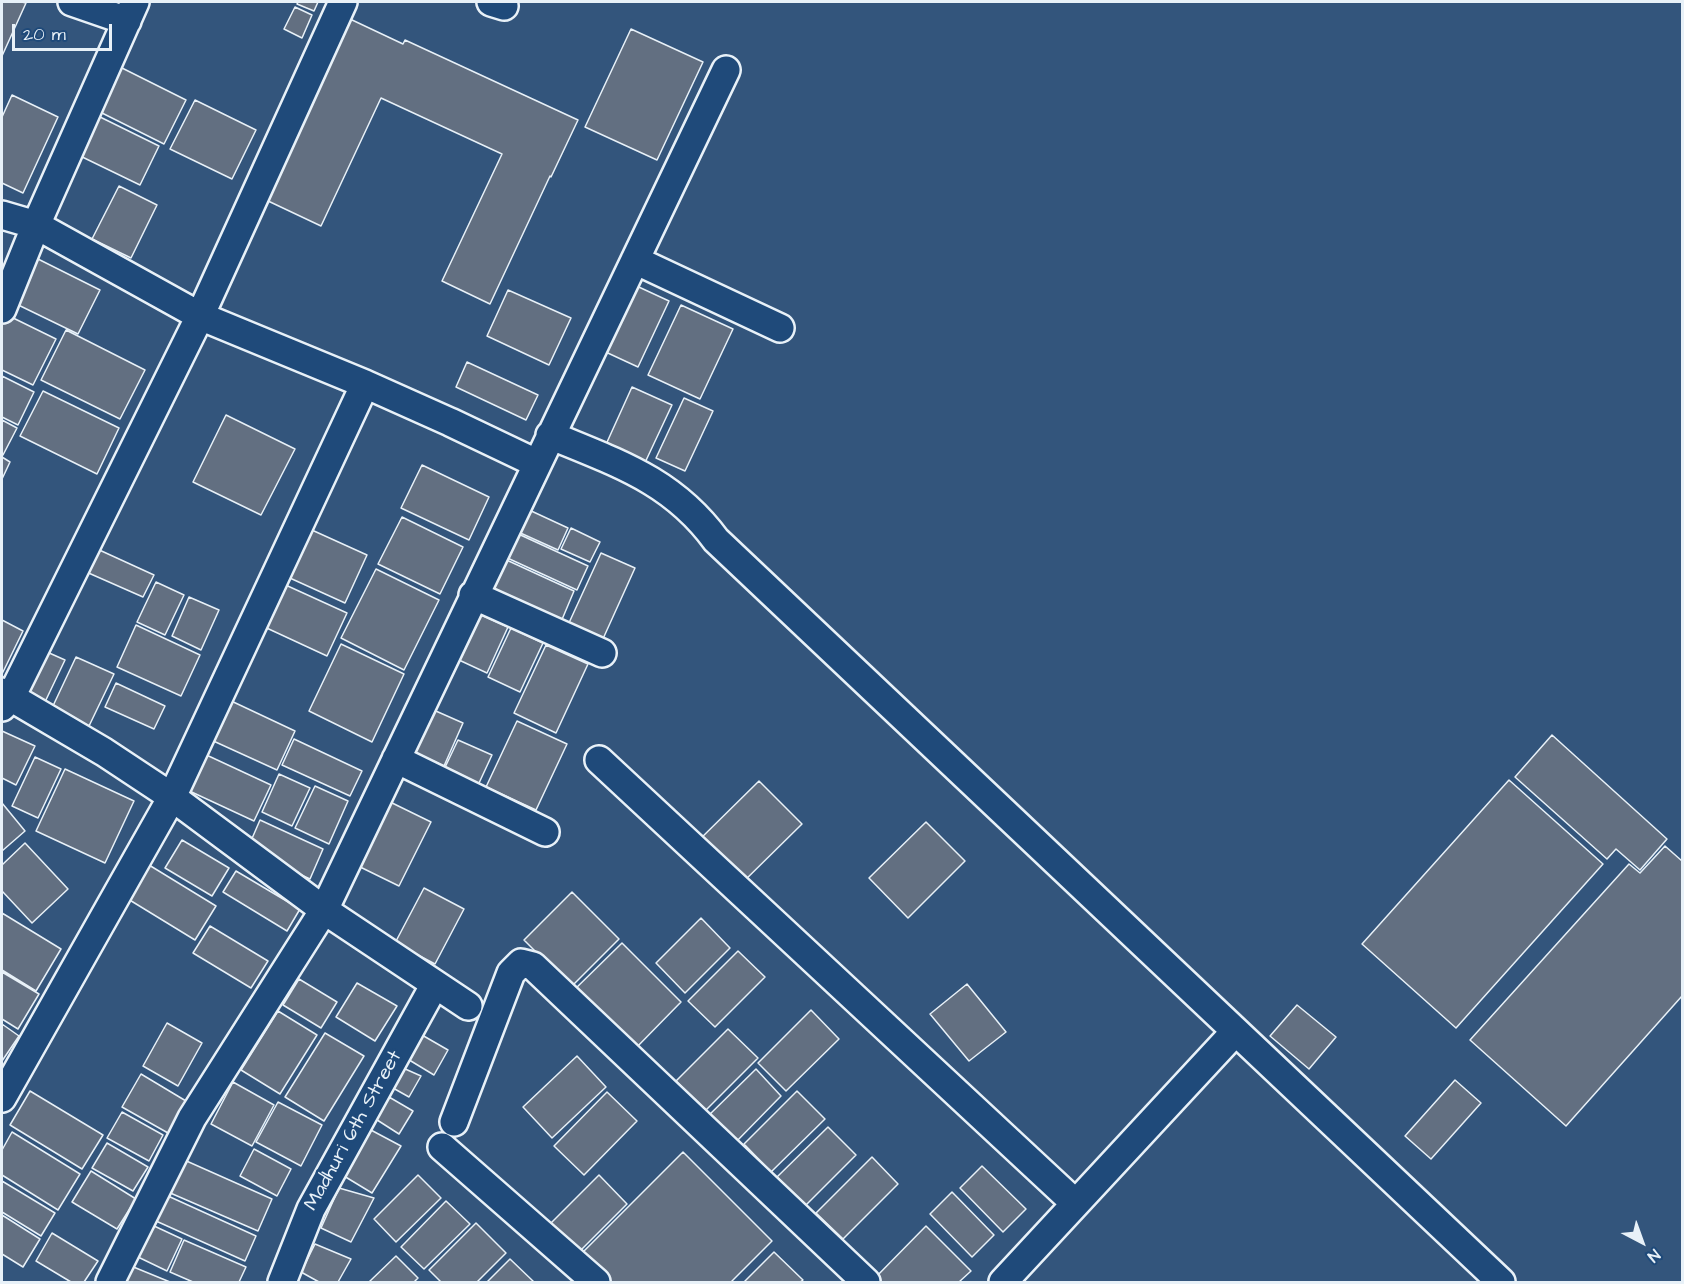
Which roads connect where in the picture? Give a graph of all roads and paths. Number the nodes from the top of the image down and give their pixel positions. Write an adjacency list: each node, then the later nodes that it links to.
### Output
1 (72, 2): 3 (street)
2 (343, 2): 9 (street)
3 (131, 11): 6 (street)
4 (726, 70): 7 (street)
5 (2, 215): 6 (street)
6 (36, 225): 8 (street); 9 (street)
7 (635, 260): 10 (street); 12 (street)
8 (2, 309)
9 (201, 316): 11 (street); 16 (street)
10 (780, 328)
11 (364, 384): 13 (street); 19 (street)
12 (550, 435): 13 (street); 24 (street)
13 (537, 463): 14 (street)
14 (473, 596): 15 (street); 17 (street)
15 (602, 653)
16 (5, 699): 19 (street)
17 (396, 759): 20 (street); 21 (street)
18 (599, 760): 28 (street)
19 (172, 797): 21 (street); 25 (street)
20 (545, 832)
21 (324, 910): 22 (street); 29 (street)
22 (435, 984): 23 (street); 30 (street, Madhuri 6th Street)
23 (468, 1006)
24 (1235, 1032): 28 (street); 34 (street)
25 (2, 1098)
26 (454, 1122): 32 (street)
27 (442, 1147): 31 (street)
28 (1075, 1203): 33 (street)
29 (110, 1282)
30 (282, 1282)
31 (596, 1282)
32 (866, 1282)
33 (1003, 1282)
34 (1501, 1282)

